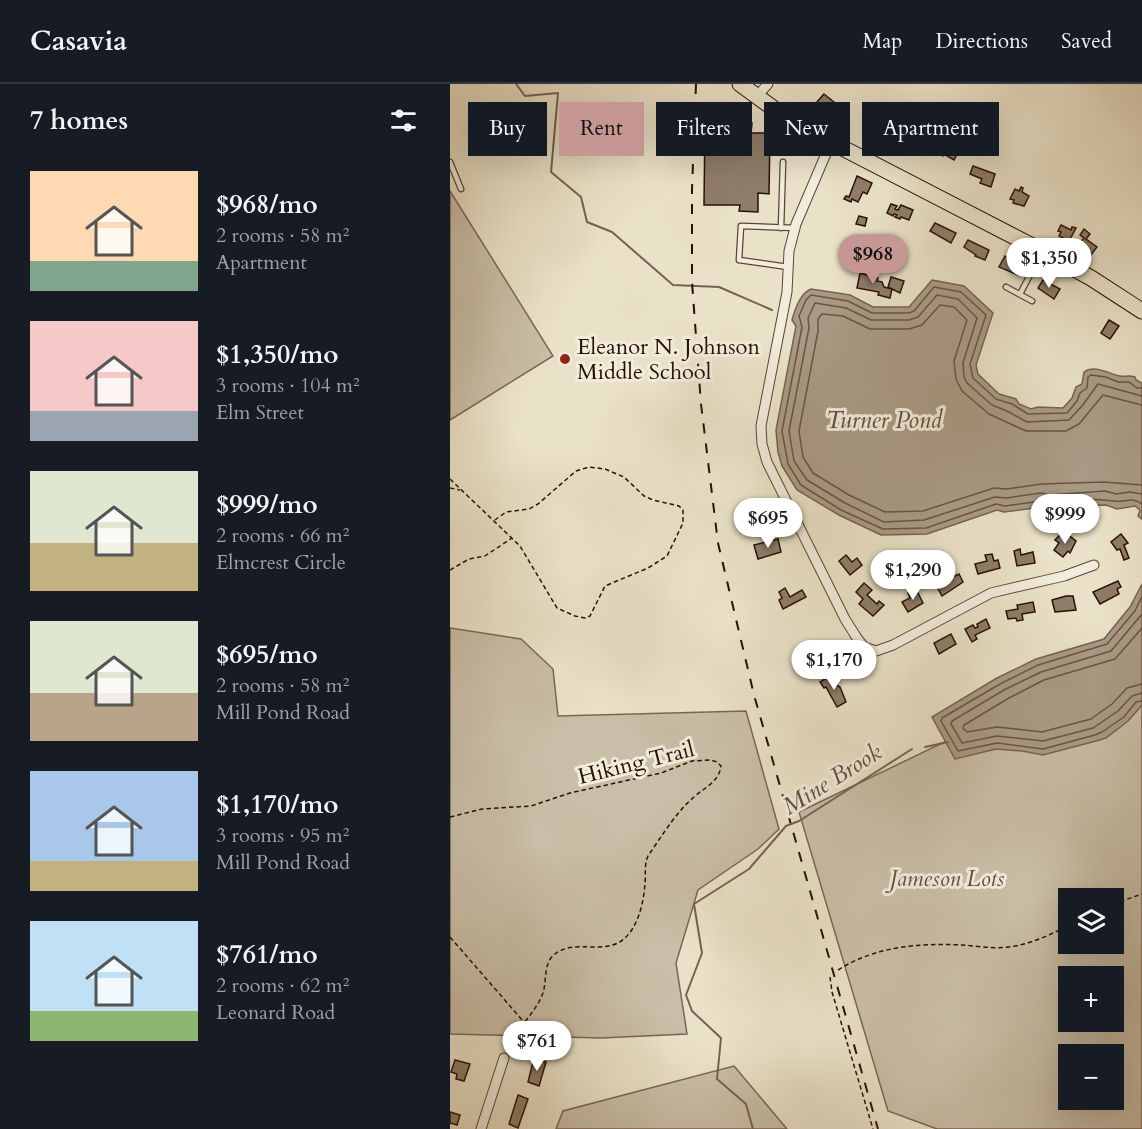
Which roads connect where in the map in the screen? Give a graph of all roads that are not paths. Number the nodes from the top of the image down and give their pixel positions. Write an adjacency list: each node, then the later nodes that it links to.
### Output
1 (740, 84): 3 (main road)
2 (768, 84): 3 (street)
3 (757, 96): 4 (main road)
4 (765, 102)
5 (850, 152): 12 (main road)
6 (825, 156): 11 (street)
7 (450, 162): 9 (lane)
8 (783, 162): 10 (lane)
9 (460, 189)
10 (781, 228): 11 (lane); 13 (lane)
11 (795, 228): 13 (street)
12 (1042, 251): 15 (lane); 17 (main road)
13 (788, 267): 18 (street)
14 (1006, 287): 15 (lane)
15 (1020, 294): 16 (lane)
16 (1032, 301)
17 (1142, 311)
18 (1094, 565)
19 (504, 1058): 20 (street)
20 (481, 1129)

